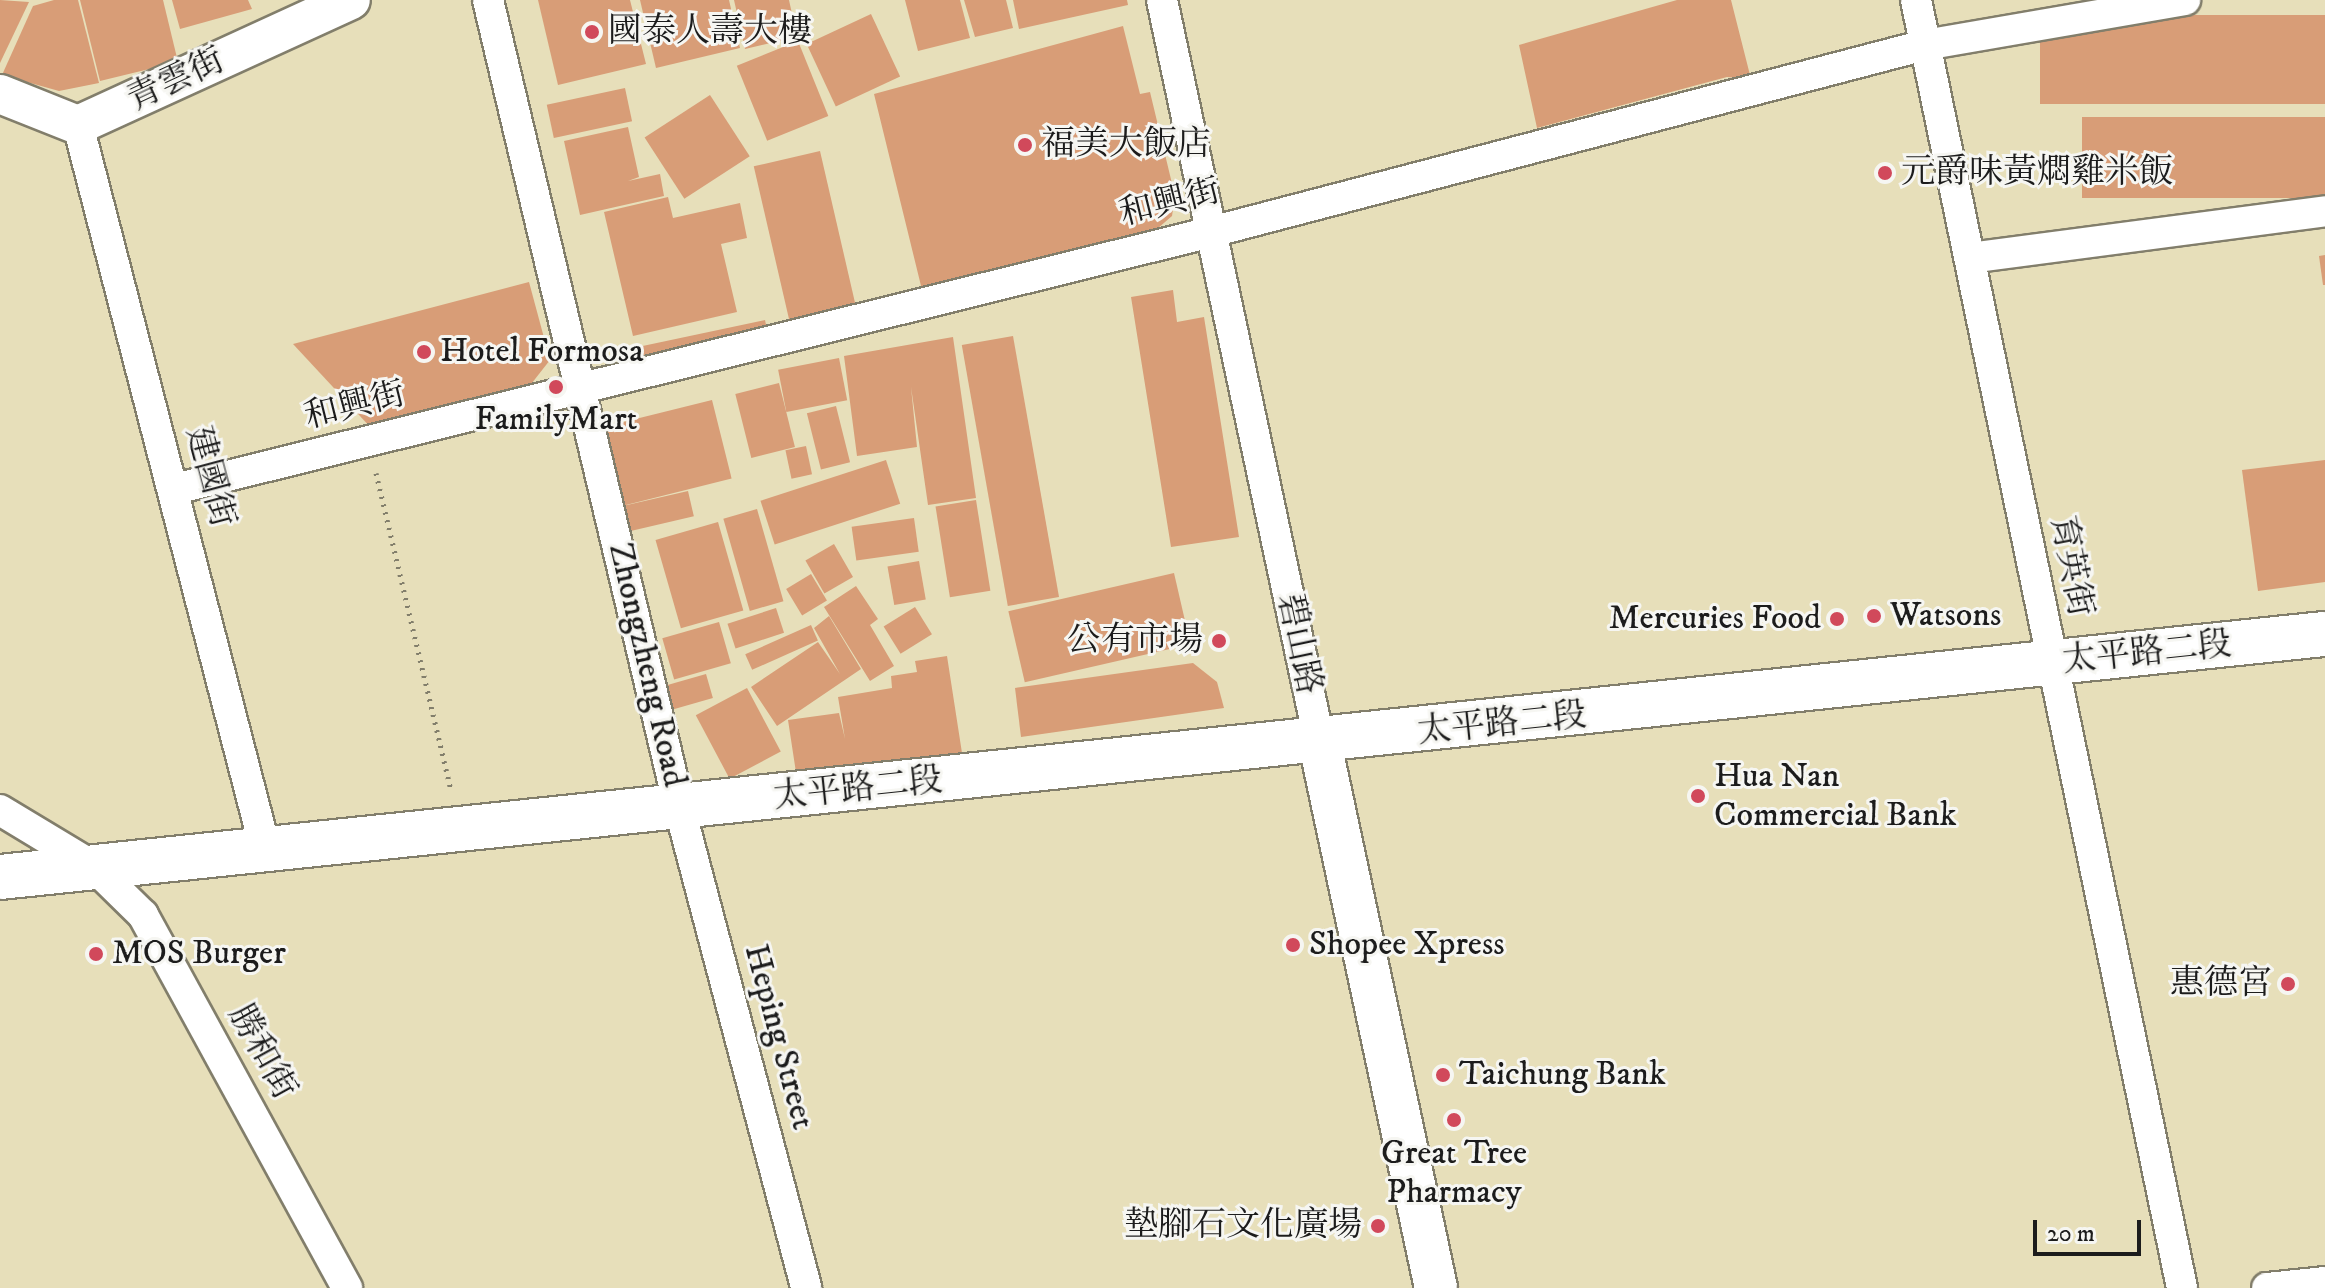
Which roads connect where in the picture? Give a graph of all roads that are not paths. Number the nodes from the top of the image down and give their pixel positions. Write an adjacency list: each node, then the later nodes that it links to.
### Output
1 (351, 0): 8 (street, 青雲街)
2 (488, 0): 12 (street, Zhongzheng Road)
3 (1162, 0): 10 (street, 碧山路)
4 (1916, 0): 6 (street, 育英街)
5 (2168, 1): 6 (street, 和興街)
6 (1925, 45): 10 (street, 和興街); 11 (street, 育英街)
7 (0, 94): 8 (street)
8 (78, 125): 13 (street, 建國街)
9 (2325, 211): 11 (street)
10 (1211, 232): 12 (street, 和興街); 16 (street, 碧山路)
11 (1970, 258): 15 (street, 育英街)
12 (584, 388): 13 (street, 和興街); 17 (street, Zhongzheng Road)
13 (175, 489): 19 (street, 建國街)
14 (2325, 634): 15 (main road, 太平路二段)
15 (2051, 663): 16 (main road, 太平路二段); 26 (street, 育英街)
16 (1320, 744): 17 (main road, 太平路二段); 25 (main road, 碧山路)
17 (679, 806): 19 (main road, Zhongzheng Road); 24 (street, Heping Street)
18 (0, 810): 20 (street, 勝和街)
19 (265, 848): 20 (main road, Zhongzheng Road)
20 (93, 866): 21 (main road, Zhongzheng Road); 23 (street, 勝和街)
21 (0, 877)
22 (2325, 1282): 27 (street)
23 (347, 1288)
24 (806, 1288)
25 (1436, 1288)
26 (2182, 1288)
27 (2267, 1288)

